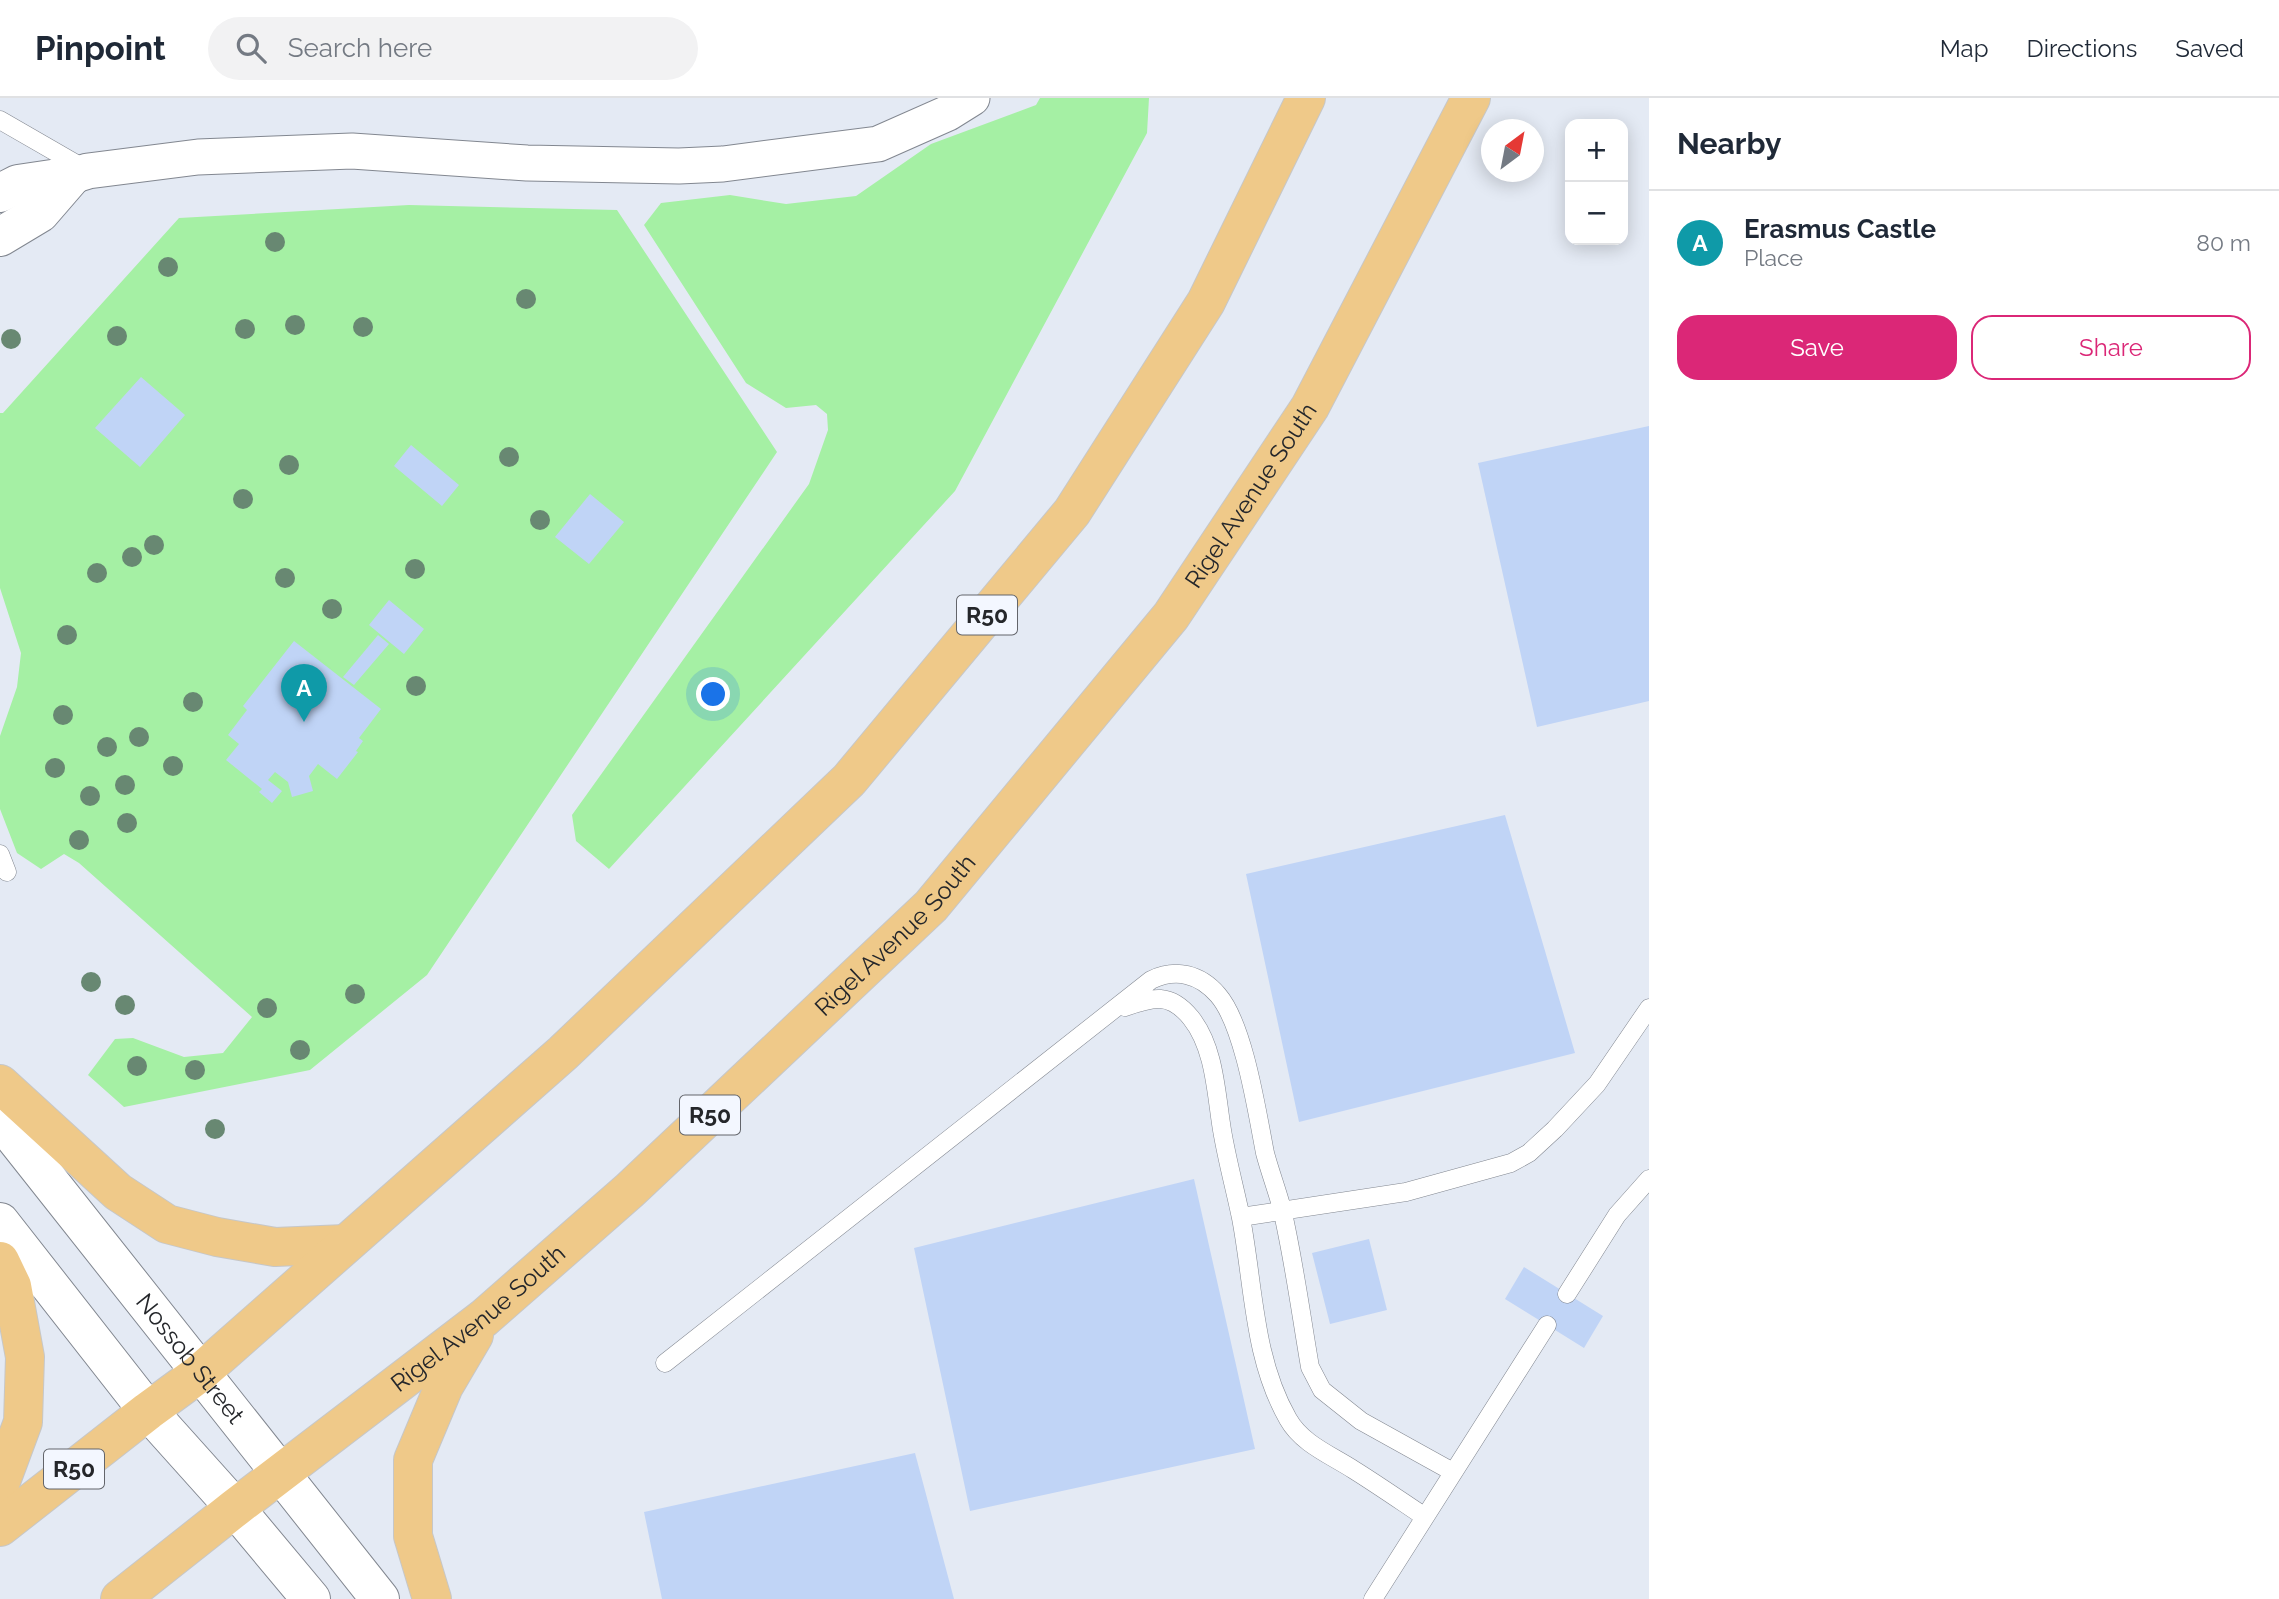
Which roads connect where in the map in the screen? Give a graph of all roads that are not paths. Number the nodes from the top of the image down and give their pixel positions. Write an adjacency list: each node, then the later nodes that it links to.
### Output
1 (972, 98): 5 (street)
2 (1306, 98): 18 (main road, R50)
3 (1471, 98): 21 (main road, Rigel Avenue South / R50)
4 (0, 120): 5 (lane)
5 (80, 174): 6 (street); 7 (street)
6 (0, 193)
7 (0, 237)
8 (0, 854): 9 (lane)
9 (7, 872)
10 (1649, 1007): 15 (lane)
11 (1112, 1012): 15 (lane); 16 (lane); 23 (lane)
12 (0, 1084): 18 (main road)
13 (0, 1119): 24 (street, Nossob Street)
14 (1649, 1179): 20 (lane)
15 (1282, 1211): 16 (lane); 26 (lane)
16 (1241, 1217): 30 (lane)
17 (0, 1222): 25 (street)
18 (345, 1244): 24 (main road, R50)
19 (0, 1261): 28 (main road)
20 (1567, 1294)
21 (484, 1318): 27 (main road, Rigel Avenue South / R50); 35 (main road)
22 (1547, 1325): 26 (lane)
23 (666, 1363)
24 (200, 1373): 25 (main road, R50); 27 (street, Nossob Street)
25 (148, 1411): 29 (street); 31 (main road, R50)
26 (1453, 1472): 30 (lane)
27 (281, 1474): 29 (main road, Rigel Avenue South / R50); 34 (street, Nossob Street)
28 (0, 1484)
29 (234, 1508): 32 (main road, Rigel Avenue South / R50); 33 (street)
30 (1425, 1517): 36 (lane)
31 (0, 1527)
32 (120, 1599)
33 (311, 1599)
34 (380, 1599)
35 (432, 1599)
36 (1373, 1599)

